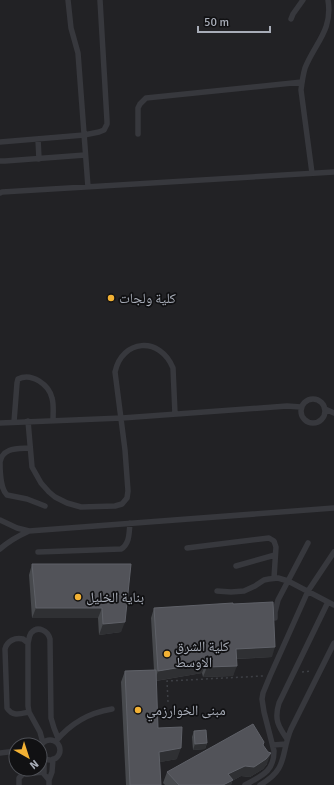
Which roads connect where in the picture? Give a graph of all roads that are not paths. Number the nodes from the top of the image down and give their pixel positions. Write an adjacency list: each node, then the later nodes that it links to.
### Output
1 (68, 0): 8 (lane)
2 (100, 0): 8 (lane)
3 (303, 0): 5 (lane)
4 (328, 0): 6 (lane)
5 (291, 19)
6 (302, 82): 7 (lane); 15 (lane)
7 (138, 134)
8 (84, 135): 9 (lane); 11 (lane)
9 (38, 139): 10 (lane); 12 (lane)
10 (0, 142)
11 (85, 155): 12 (lane); 16 (lane)
12 (39, 159): 13 (lane)
13 (0, 161)
14 (334, 172): 15 (lane)
15 (312, 173): 16 (lane)
16 (88, 187): 17 (lane)
17 (1, 192)
18 (301, 407): 19 (lane); 19 (lane); 21 (lane)
19 (325, 409): 20 (lane)
20 (334, 413)
21 (175, 414): 22 (lane); 22 (lane)
22 (122, 418): 23 (lane); 27 (lane)
23 (53, 420): 24 (lane); 25 (lane)
24 (28, 421): 25 (lane); 27 (lane)
25 (14, 422): 26 (lane)
26 (0, 423)
27 (30, 448): 28 (lane)
28 (45, 506)
29 (334, 508): 31 (lane)
30 (0, 520): 32 (lane)
31 (130, 523): 32 (lane); 36 (lane)
32 (30, 531): 35 (lane)
33 (308, 543): 41 (lane)
34 (187, 548): 38 (lane)
35 (0, 549)
36 (38, 552)
37 (334, 552): 43 (lane)
38 (275, 555): 39 (lane); 40 (lane)
39 (236, 566)
40 (274, 578): 41 (lane); 42 (lane)
41 (288, 581): 43 (lane); 46 (lane)
42 (217, 591)
43 (308, 591): 44 (lane); 55 (lane)
44 (328, 602): 45 (lane); 54 (lane)
45 (334, 605)
46 (275, 618)
47 (28, 643): 50 (lane); 50 (lane); 53 (lane)
48 (334, 643): 54 (lane)
49 (112, 709): 53 (lane)
50 (29, 712): 51 (lane)
51 (41, 737)
52 (48, 740): 53 (lane)
53 (57, 740): 57 (lane)
54 (287, 741): 55 (lane); 60 (lane)
55 (273, 745): 59 (lane)
56 (48, 759): 57 (lane)
57 (53, 759): 58 (lane)
58 (49, 782)
59 (245, 785)
60 (260, 785)

